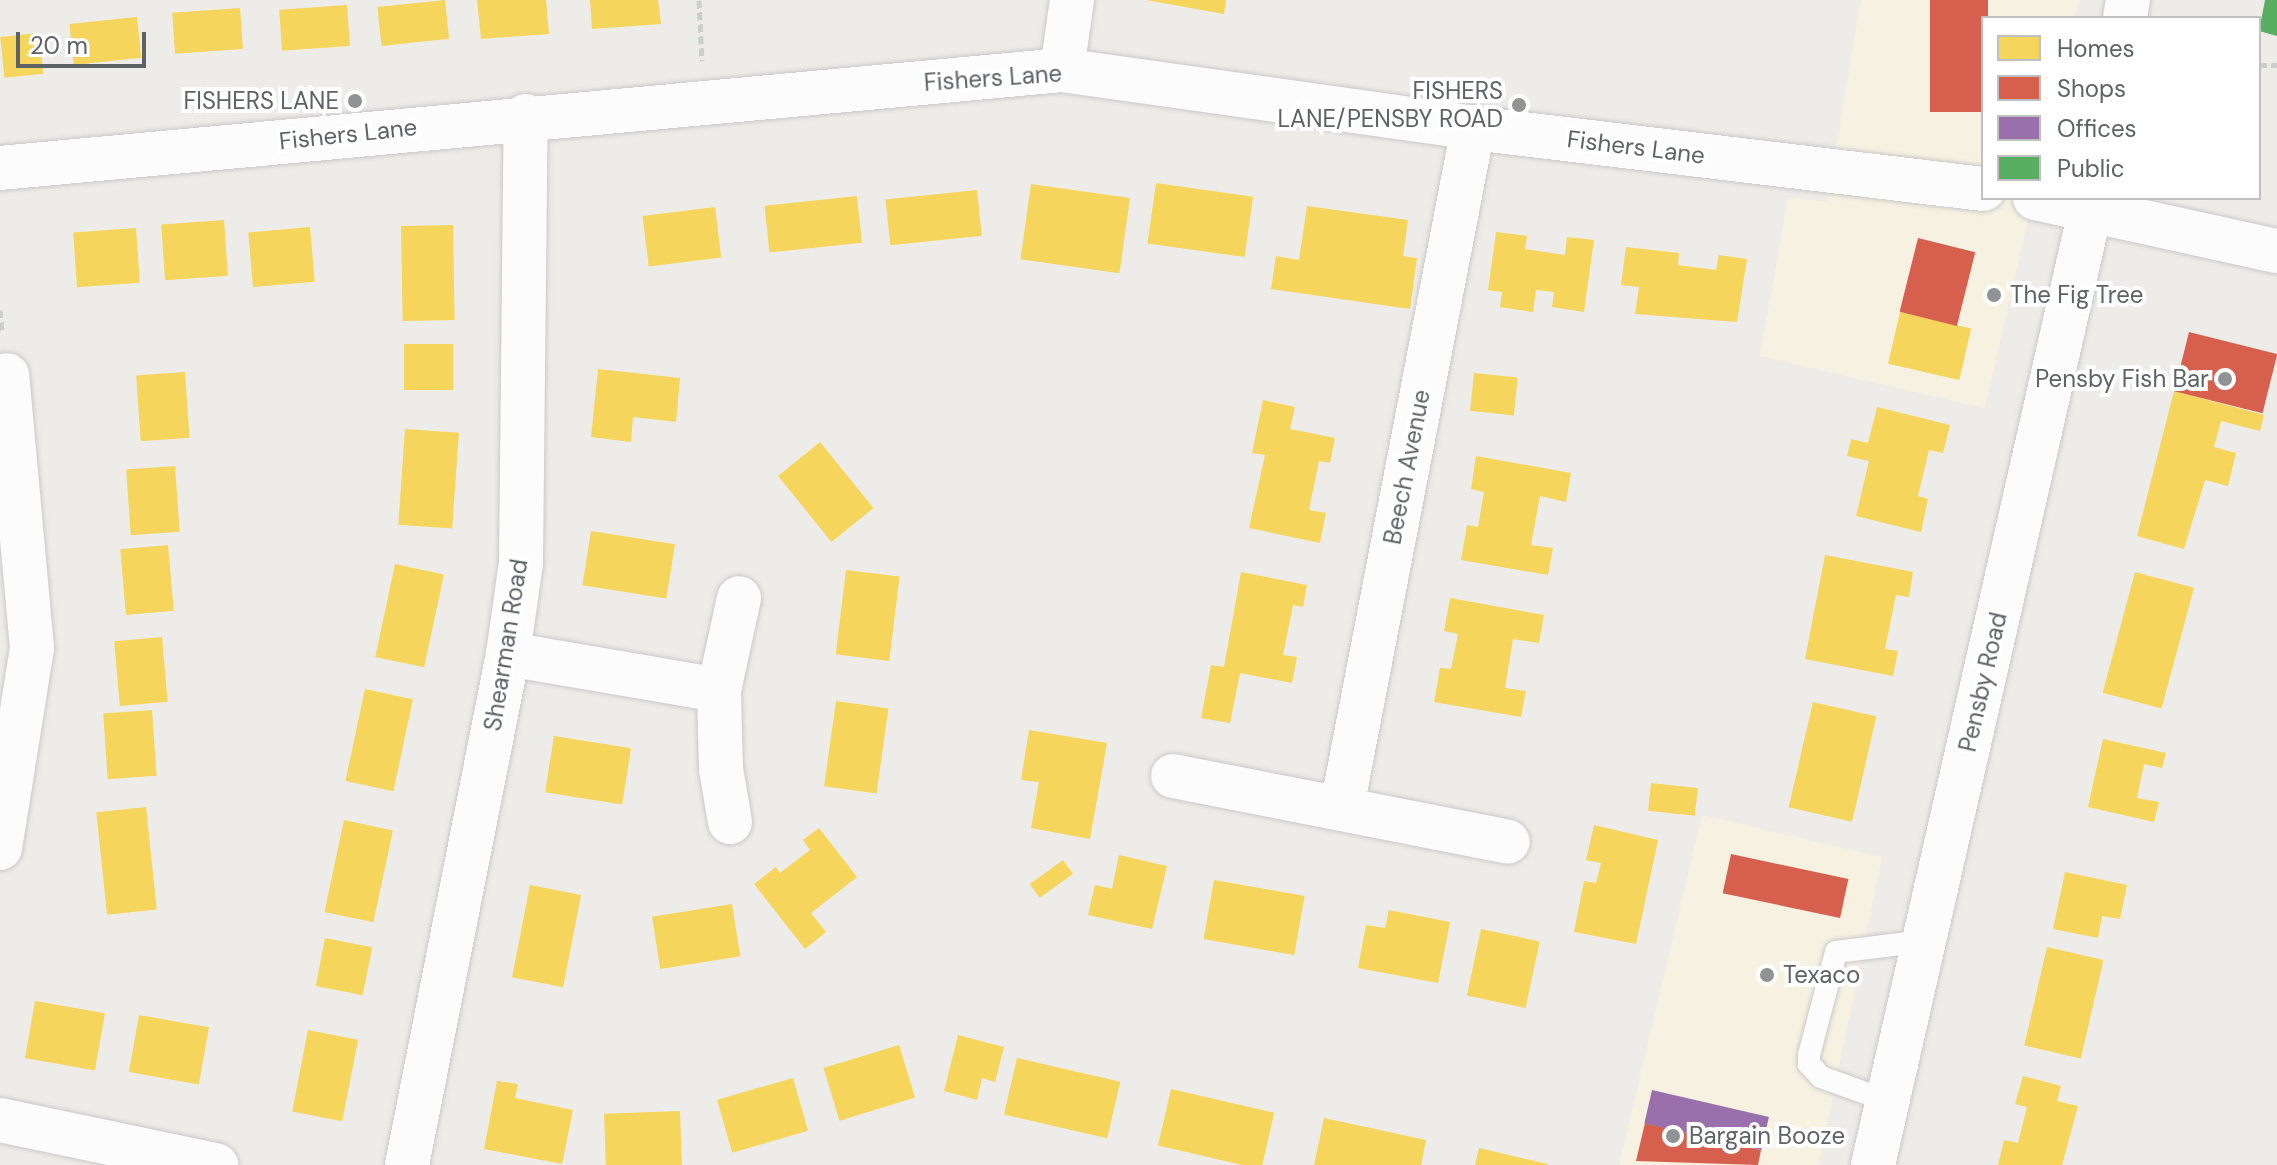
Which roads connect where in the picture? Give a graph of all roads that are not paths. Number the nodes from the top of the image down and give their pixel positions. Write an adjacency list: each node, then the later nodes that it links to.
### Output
1 (1072, 0): 2 (street)
2 (1062, 70): 3 (street, Fishers Lane); 4 (street, Fishers Lane)
3 (526, 116): 5 (street, Fishers Lane); 12 (street, Shearman Road)
4 (1473, 128): 6 (street, Fishers Lane); 15 (street, Beech Avenue)
5 (0, 168)
6 (1981, 189)
7 (2058, 200): 8 (street)
8 (2092, 203): 9 (street); 19 (street, Pensby Road)
9 (2277, 251)
10 (7, 375): 18 (street)
11 (739, 598): 13 (street)
12 (508, 654): 13 (street); 23 (street, Shearman Road)
13 (719, 690): 16 (street)
14 (1173, 776): 15 (street)
15 (1342, 807): 17 (street)
16 (730, 822)
17 (1508, 842)
18 (0, 848)
19 (1924, 941): 20 (street, Pensby Road); 20 (lane)
20 (1888, 1101): 24 (street, Pensby Road)
21 (0, 1120): 22 (street)
22 (216, 1165)
23 (407, 1165)
24 (1873, 1165)

